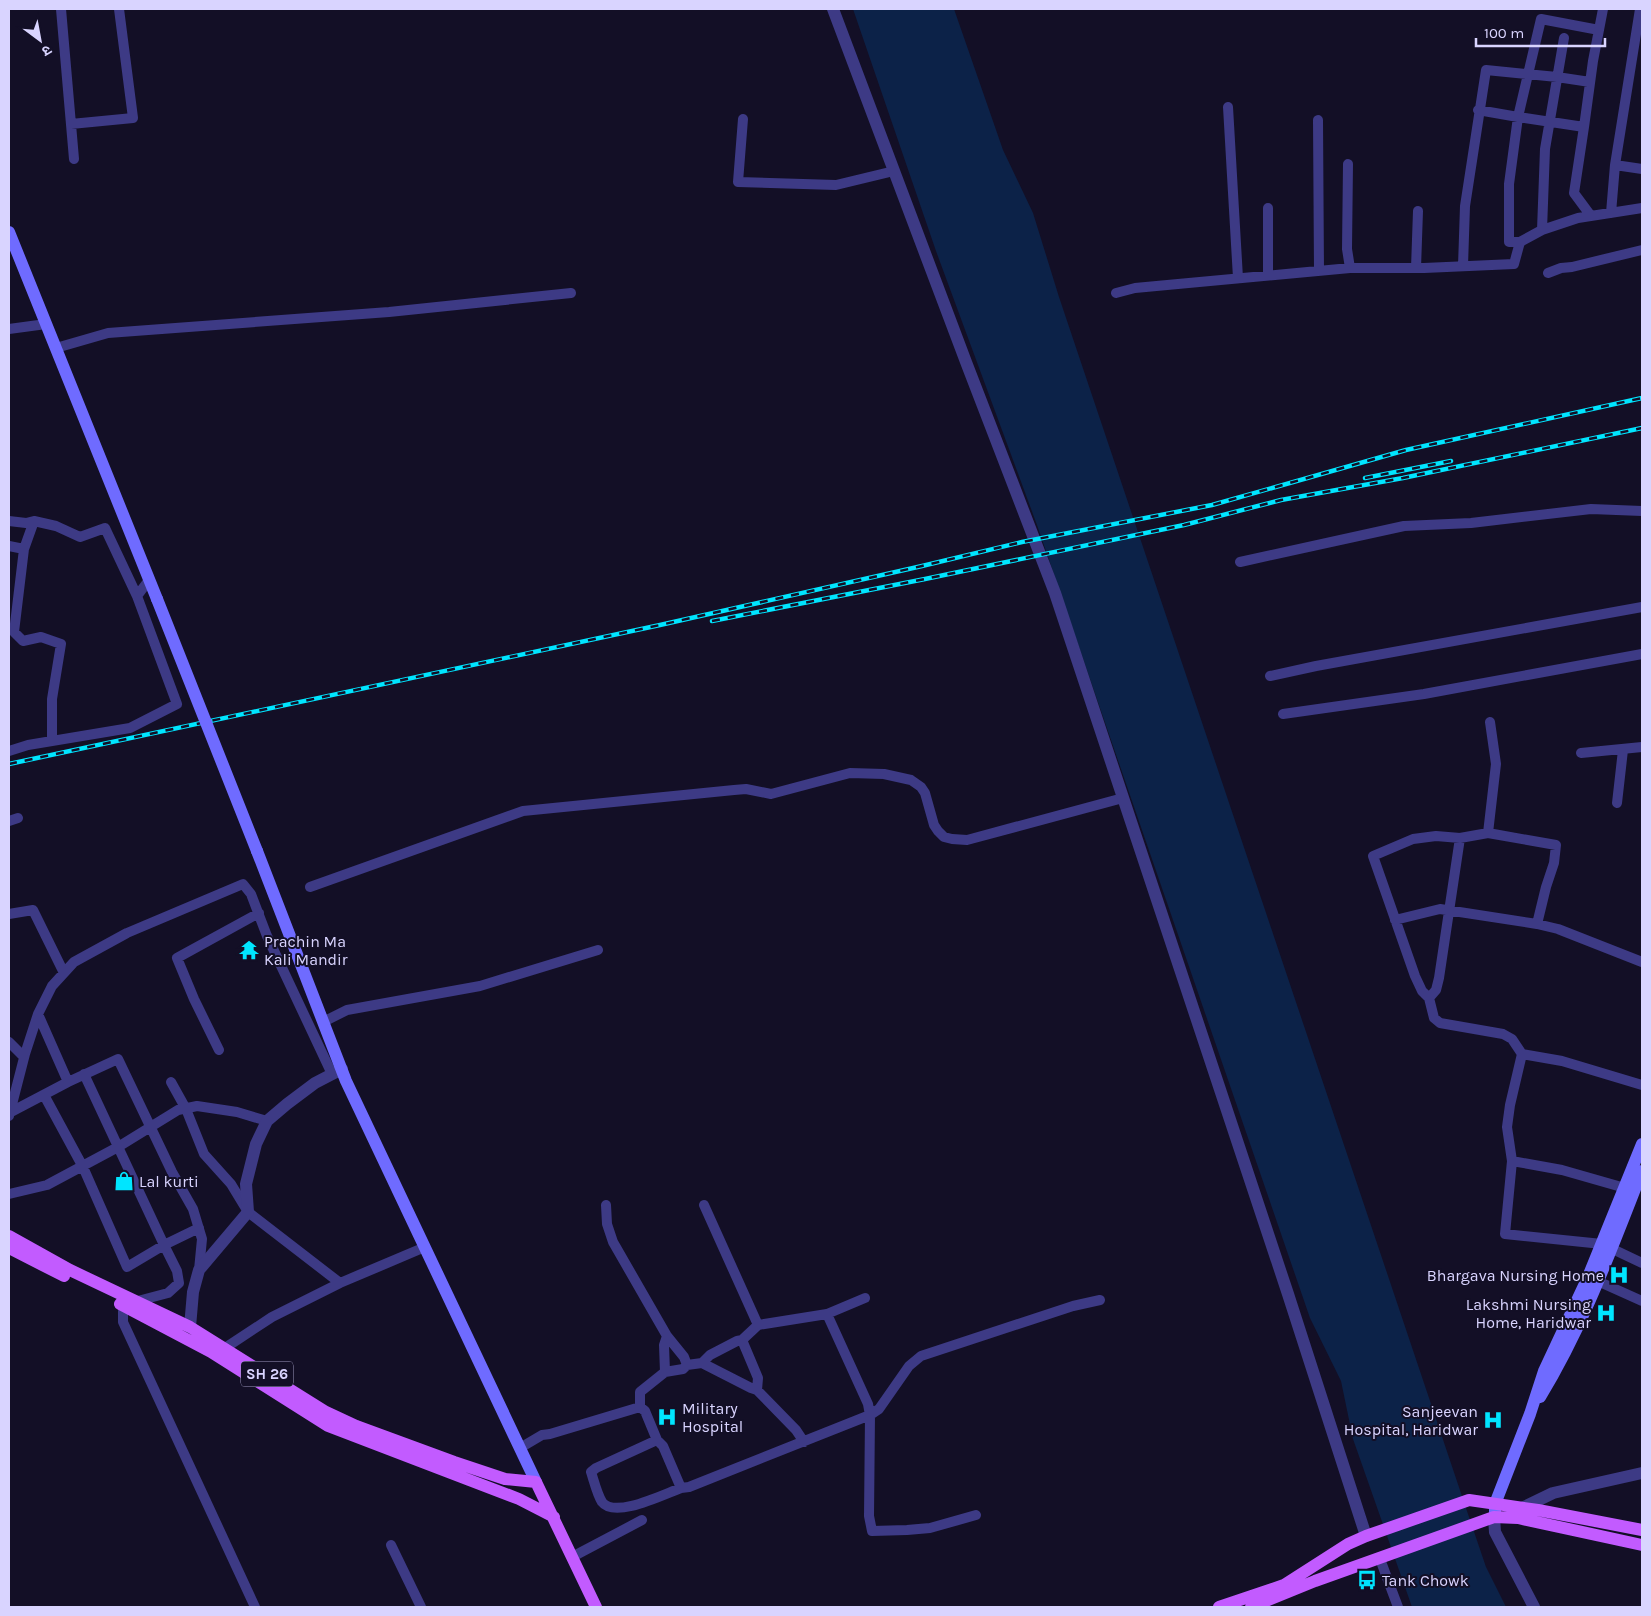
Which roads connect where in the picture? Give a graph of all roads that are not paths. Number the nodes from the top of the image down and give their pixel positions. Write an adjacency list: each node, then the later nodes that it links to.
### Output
1 (61, 9): 17 (street)
2 (119, 9): 17 (street)
3 (833, 9): 23 (street)
4 (1603, 9): 6 (street)
5 (1640, 9): 21 (street)
6 (1599, 30): 8 (street); 10 (street)
7 (1564, 38): 9 (street)
8 (1528, 74): 9 (street); 12 (street); 13 (street)
9 (1557, 77): 10 (street); 16 (street)
10 (1590, 82): 18 (street)
11 (1228, 107): 39 (street)
12 (1478, 110): 13 (street); 33 (street)
13 (1518, 118): 16 (street); 31 (street)
14 (743, 119): 23 (street)
15 (1318, 120): 36 (street)
16 (1550, 122): 18 (street); 29 (street)
17 (71, 124): 19 (street)
18 (1584, 127): 28 (street)
19 (74, 159)
20 (1348, 164): 34 (street)
21 (1615, 166): 22 (street); 27 (street)
22 (1642, 169)
23 (894, 171): 63 (street)
24 (1268, 208): 38 (street)
25 (1642, 208): 27 (street)
26 (1418, 211): 35 (street)
27 (1611, 213): 28 (street)
28 (1591, 216): 29 (street)
29 (1542, 230): 31 (street)
30 (9, 232): 42 (main road)
31 (1520, 242): 33 (street)
32 (1642, 250): 37 (street)
33 (1463, 266): 35 (street)
34 (1350, 268): 35 (street); 36 (street)
35 (1416, 268)
36 (1319, 271): 38 (street)
37 (1548, 273)
38 (1268, 275): 39 (street)
39 (1238, 278): 41 (street)
40 (572, 292): 44 (street)
41 (1116, 294)
42 (46, 324): 43 (street); 44 (main road)
43 (9, 329)
44 (56, 348): 51 (main road)
45 (1642, 511): 50 (street)
46 (34, 520): 47 (street); 49 (street); 52 (street)
47 (9, 521)
48 (9, 546): 49 (street)
49 (24, 549): 58 (street)
50 (1240, 562)
51 (149, 580): 52 (street); 78 (main road, bridge)
52 (137, 596): 58 (street)
53 (1642, 607): 55 (street)
54 (1642, 654): 56 (street)
55 (1270, 676)
56 (1283, 714)
57 (1490, 722): 65 (street)
58 (52, 741): 61 (street)
59 (1642, 747): 60 (street)
60 (1623, 750): 62 (street); 64 (street)
61 (9, 751)
62 (1581, 753)
63 (1123, 798): 67 (street); 144 (street)
64 (1617, 803)
65 (1488, 833): 66 (street); 72 (street)
66 (1460, 838): 68 (street); 71 (street)
67 (310, 887)
68 (1450, 909): 71 (street); 72 (street); 76 (street)
69 (259, 913): 75 (street); 80 (street); 83 (street)
70 (9, 914): 75 (street)
71 (1395, 920): 76 (street)
72 (1537, 924): 74 (street)
73 (598, 950): 78 (street)
74 (1642, 962)
75 (64, 973): 77 (street)
76 (1429, 998): 81 (street)
77 (38, 1014): 82 (street); 85 (street)
78 (323, 1022): 83 (main road)
79 (9, 1042): 82 (street)
80 (219, 1050)
81 (1522, 1054): 87 (street); 95 (street)
82 (24, 1057): 90 (street)
83 (337, 1071): 91 (street); 107 (main road)
84 (84, 1074): 85 (street); 92 (street); 94 (street)
85 (68, 1082): 88 (street)
86 (171, 1082): 89 (street)
87 (1642, 1085)
88 (44, 1095): 90 (street); 96 (street)
89 (186, 1109): 91 (street); 92 (street); 102 (street)
90 (9, 1115)
91 (267, 1121): 102 (street)
92 (151, 1128): 94 (street); 103 (street)
93 (1642, 1144): 97 (main road)
94 (118, 1147): 96 (street); 105 (street)
95 (1512, 1161): 98 (street); 106 (street)
96 (83, 1167): 99 (street); 105 (street)
97 (1639, 1174): 98 (main road); 106 (main road)
98 (1625, 1188): 106 (main road)
99 (9, 1194)
100 (606, 1205): 122 (street)
101 (704, 1205): 120 (street)
102 (248, 1212): 110 (street); 112 (street)
103 (199, 1228): 105 (street); 110 (street)
104 (9, 1236): 118 (main road, SH 26)
105 (164, 1245): 113 (street)
106 (1606, 1246): 109 (street); 111 (main road)
107 (425, 1247): 112 (street); 133 (main road)
108 (9, 1248): 118 (main road)
109 (1642, 1264)
110 (199, 1270): 114 (street)
111 (1593, 1279): 117 (street); 137 (main road)
112 (340, 1283): 124 (street)
113 (175, 1287): 114 (street); 118 (street)
114 (193, 1292): 121 (street)
115 (865, 1298): 119 (street)
116 (1100, 1300): 130 (street)
117 (1642, 1301)
118 (130, 1305): 121 (main road, SH 26); 141 (main road); 149 (street)
119 (826, 1314): 120 (street); 130 (street)
120 (758, 1325): 123 (street)
121 (190, 1328): 124 (main road, SH 26)
122 (667, 1336): 126 (street); 127 (street)
123 (742, 1340): 125 (street); 128 (street)
124 (225, 1348): 135 (main road, SH 26)
125 (702, 1363): 126 (street); 128 (street)
126 (688, 1365): 127 (street)
127 (665, 1372): 129 (street)
128 (758, 1390): 132 (street)
129 (640, 1407): 131 (street); 133 (street)
130 (870, 1415): 132 (street); 139 (street)
131 (657, 1440): 136 (street); 136 (street)
132 (804, 1442): 136 (street)
133 (520, 1448): 135 (main road)
134 (1642, 1473): 138 (street)
135 (536, 1482): 141 (main road)
136 (681, 1488)
137 (1495, 1504): 138 (main road); 140 (main road); 144 (main road)
138 (1522, 1508): 143 (main road)
139 (976, 1515)
140 (1494, 1517): 146 (main road); 148 (main road); 155 (street)
141 (554, 1518): 147 (main road)
142 (642, 1520): 147 (street)
143 (1642, 1530)
144 (1370, 1534): 152 (main road)
145 (391, 1545): 150 (street)
146 (1642, 1545)
147 (572, 1557): 151 (main road)
148 (1384, 1557): 153 (main road); 154 (street)
149 (255, 1607)
150 (421, 1607)
151 (596, 1607)
152 (1219, 1607)
153 (1251, 1607)
154 (1398, 1607)
155 (1534, 1607)

